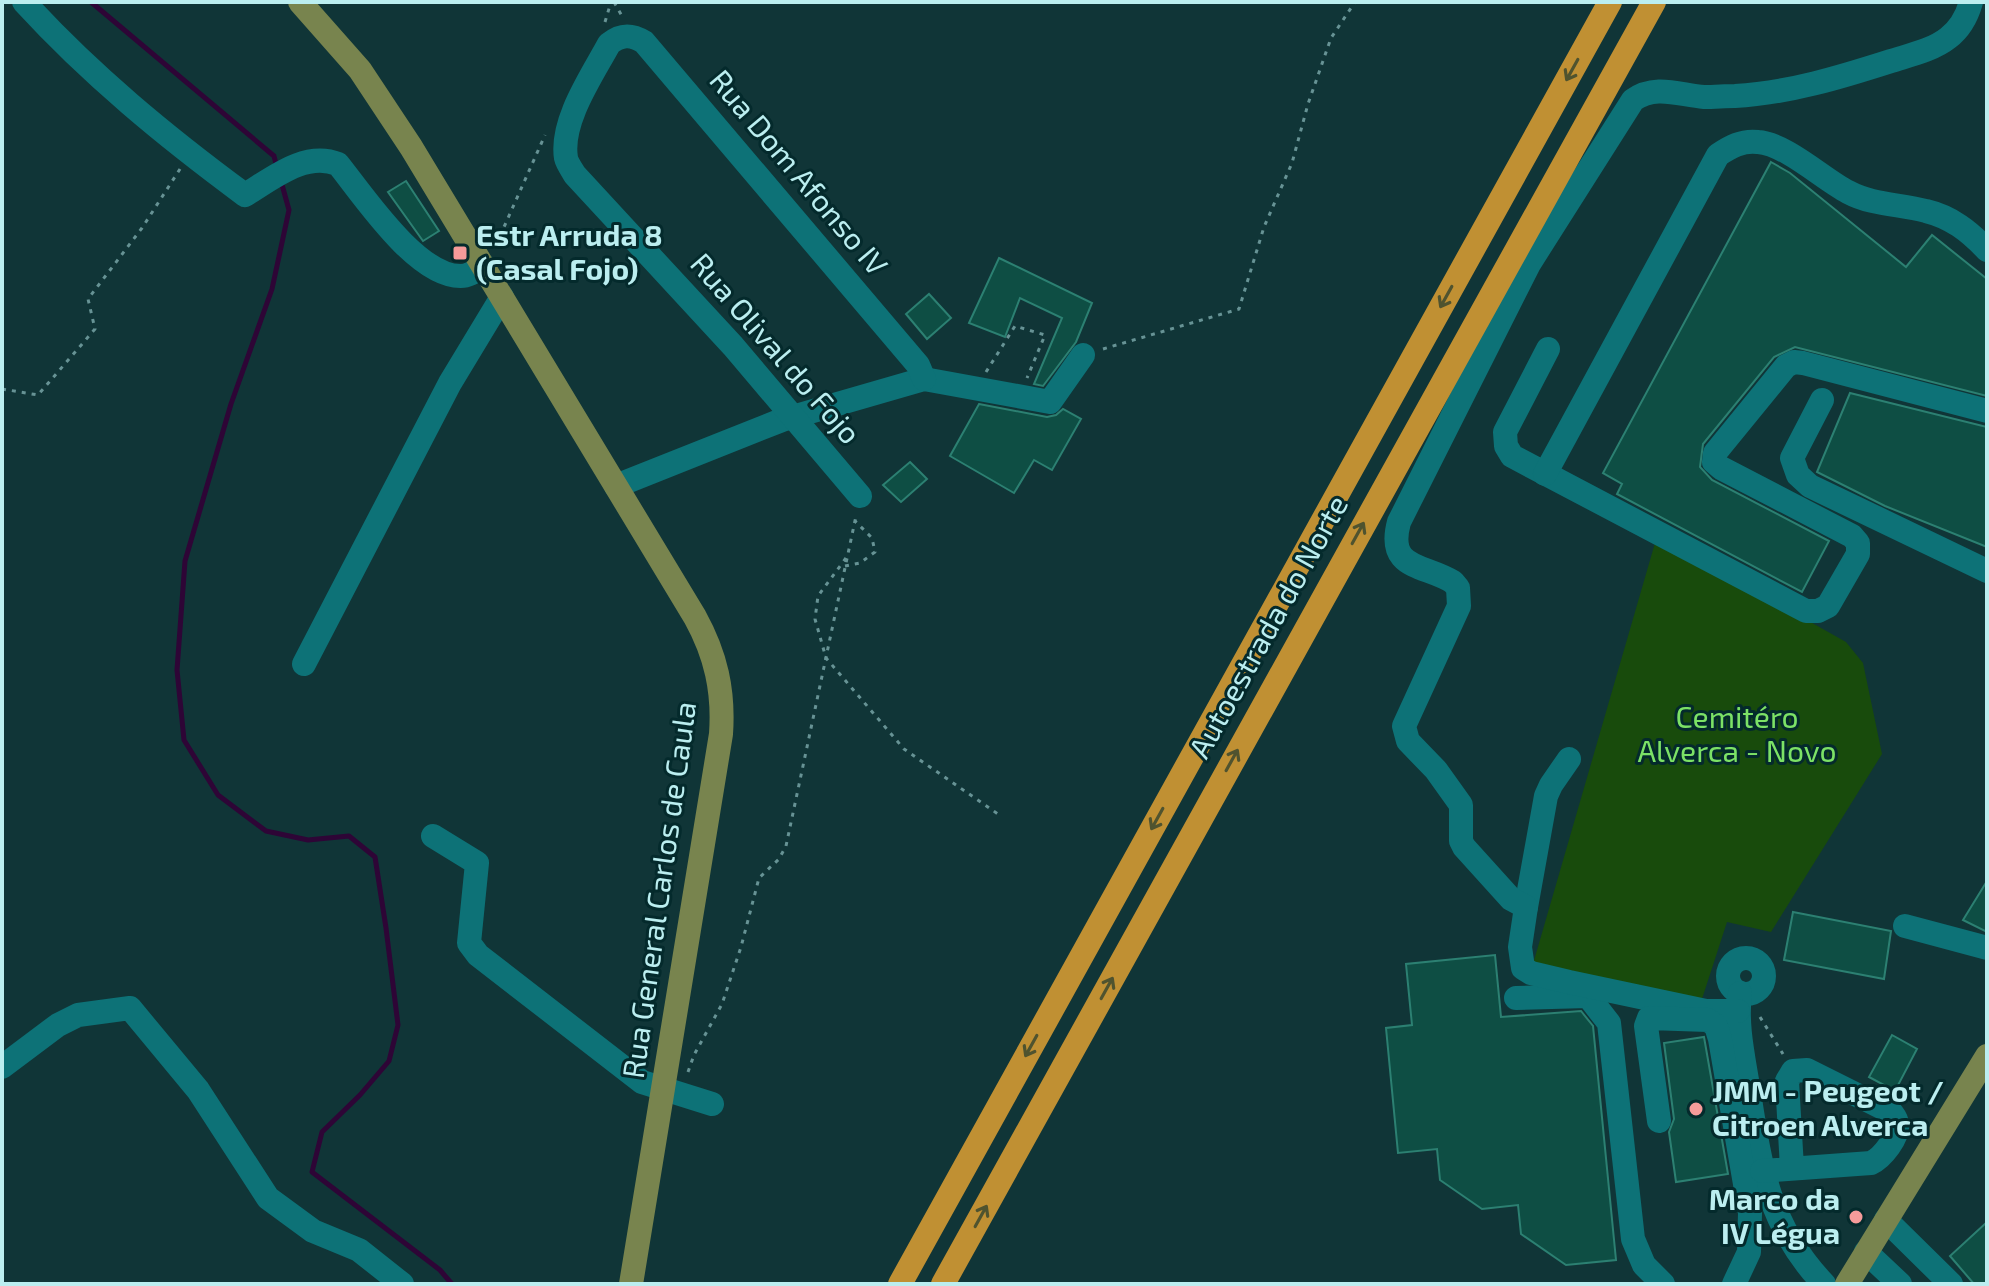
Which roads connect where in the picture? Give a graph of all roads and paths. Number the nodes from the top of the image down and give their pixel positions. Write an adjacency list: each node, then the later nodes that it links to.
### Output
1 (24, 2): 9 (street)
2 (300, 2): 11 (main road, Rua General Carlos de Caula)
3 (1355, 2): 14 (path)
4 (1610, 2): 51 (highway, Autoestrada do Norte, one-way to 51)
5 (1654, 2): 52 (highway, Autoestrada do Norte, one-way to 5)
6 (1971, 2): 34 (street)
7 (609, 44): 15 (street, Rua Dom Afonso IV); 21 (street, Rua Olival do Fojo)
8 (549, 129): 11 (path)
9 (190, 155): 11 (street); 17 (path)
10 (1987, 250): 22 (street)
11 (484, 266): 12 (main road, Rua General Carlos de Caula)
12 (502, 297): 23 (main road, Rua General Carlos de Caula); 30 (street)
13 (1548, 349): 22 (street)
14 (1083, 355): 18 (street)
15 (924, 379): 16 (street); 21 (street)
16 (975, 388): 18 (street); 18 (path)
17 (2, 389)
18 (1019, 396)
19 (1822, 400): 28 (street)
20 (1987, 411): 22 (street)
21 (793, 417): 23 (street); 24 (street, Rua Olival do Fojo)
22 (1545, 474)
23 (616, 486): 42 (main road, Rua General Carlos de Caula)
24 (860, 496): 25 (path)
25 (855, 521): 26 (path); 27 (path)
26 (847, 556): 27 (path); 29 (path)
27 (845, 566): 29 (path)
28 (1987, 571)
29 (826, 658): 32 (path); 42 (path)
30 (304, 664)
31 (1569, 759): 34 (street)
32 (998, 814)
33 (433, 836): 42 (street)
34 (1526, 907): 38 (street)
35 (1905, 926): 36 (street)
36 (1987, 948)
37 (1516, 998): 53 (street)
38 (1739, 1002): 41 (path); 46 (street)
39 (1987, 1056): 47 (main road)
40 (2, 1067): 49 (street)
41 (1793, 1071): 45 (street); 45 (street)
42 (672, 1092): 43 (street); 50 (main road, Rua General Carlos de Caula)
43 (712, 1104)
44 (1659, 1121): 54 (street)
45 (1792, 1168): 46 (street)
46 (1762, 1171): 55 (street)
47 (1886, 1220): 48 (main road); 58 (street)
48 (1866, 1252): 56 (main road); 57 (street)
49 (402, 1284)
50 (631, 1284)
51 (900, 1284)
52 (943, 1284)
53 (1663, 1284)
54 (1734, 1284)
55 (1824, 1284)
56 (1848, 1284)
57 (1900, 1284)
58 (1951, 1284)

